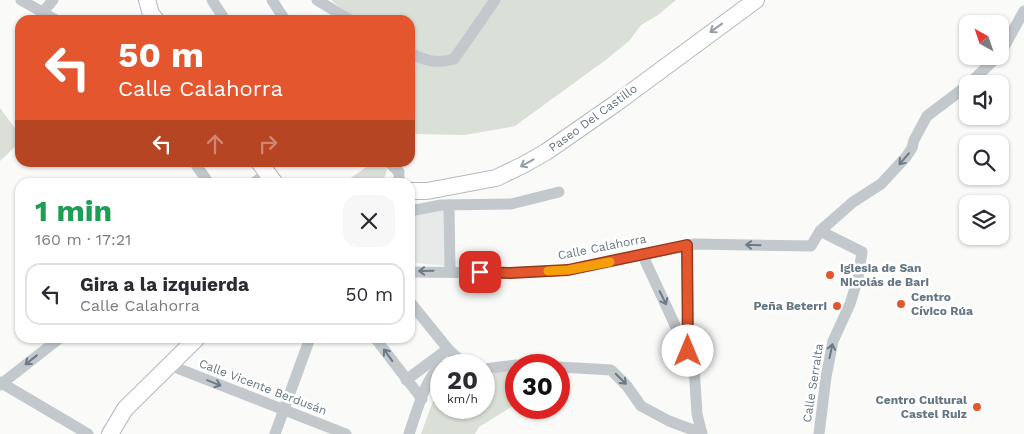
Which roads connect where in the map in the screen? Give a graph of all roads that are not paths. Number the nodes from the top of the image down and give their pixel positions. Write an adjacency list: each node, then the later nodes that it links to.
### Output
1 (21, 0): 10 (street)
2 (52, 0): 10 (street)
3 (147, 0): 12 (street)
4 (212, 0): 13 (street)
5 (272, 0): 14 (street)
6 (318, 0): 15 (street)
7 (495, 0): 17 (street)
8 (756, 0): 25 (street, Paseo Del Castillo, one-way to 25)
9 (1024, 11): 16 (street)
10 (42, 13): 11 (street)
11 (46, 15)
12 (152, 15)
13 (222, 15)
14 (281, 15)
15 (342, 15)
16 (1009, 37)
17 (415, 55)
18 (988, 65): 19 (street)
19 (978, 75)
20 (959, 91): 29 (street, one-way to 29)
21 (198, 167): 23 (street)
22 (394, 167): 24 (street)
23 (205, 178)
24 (399, 178)
25 (415, 191)
26 (559, 192): 27 (street)
27 (449, 205): 28 (street); 32 (street)
28 (415, 209)
29 (820, 231): 30 (street, Calle Calahorra, one-way to 30); 56 (street, Calle Serralta, one-way to 29)
30 (687, 245): 31 (street, Calle Calahorra); 40 (street)
31 (642, 254): 32 (street, Calle Calahorra); 40 (street, one-way to 40)
32 (450, 271): 33 (street, Calle Calahorra, one-way to 33)
33 (415, 272)
34 (415, 308): 39 (street)
35 (53, 343): 47 (street, one-way to 47)
36 (192, 343): 43 (street)
37 (308, 343): 49 (street)
38 (379, 343): 45 (street, one-way to 38)
39 (448, 349): 41 (street); 42 (street); 45 (street)
40 (688, 351): 50 (street)
41 (450, 354)
42 (453, 354)
43 (169, 365): 49 (street, Calle Vicente Berdusán, one-way to 49); 52 (street)
44 (570, 368): 50 (street, one-way to 50)
45 (406, 380): 48 (street)
46 (430, 381): 48 (street)
47 (1, 383): 51 (street)
48 (422, 399): 55 (street)
49 (283, 410): 53 (street); 54 (street, Calle Vicente Berdusán)
50 (701, 433)
51 (88, 434)
52 (110, 434)
53 (275, 434)
54 (346, 434)
55 (409, 434)
56 (819, 434)

